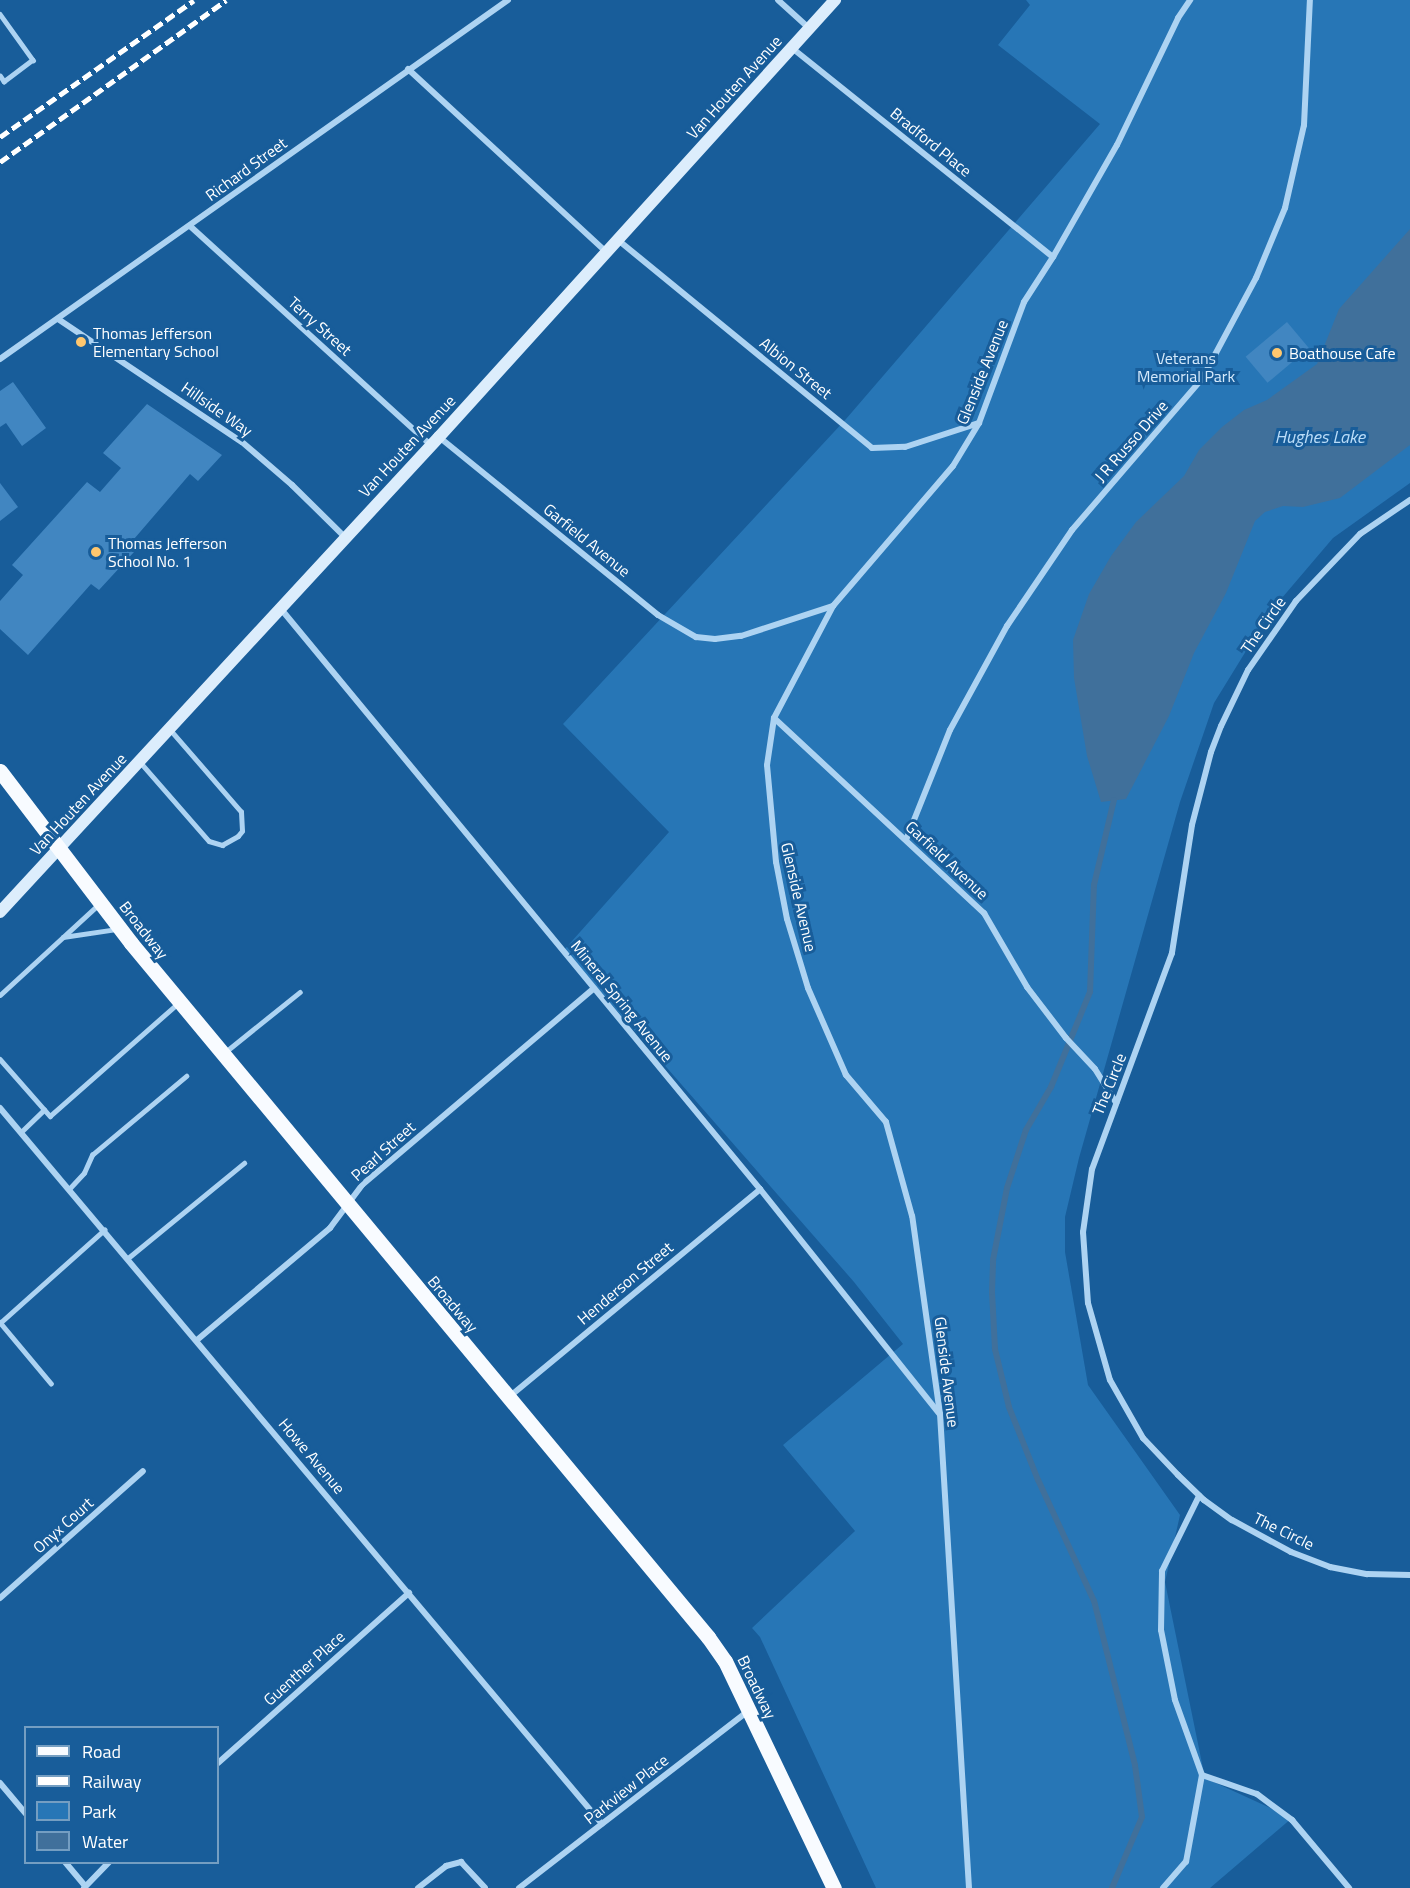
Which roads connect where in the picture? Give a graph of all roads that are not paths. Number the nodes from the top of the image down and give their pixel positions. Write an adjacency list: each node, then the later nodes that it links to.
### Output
1 (508, 0): 9 (street, Richard Street)
2 (778, 0): 7 (street)
3 (835, 0): 7 (main road, Van Houten Avenue)
4 (1190, 0): 14 (street, Glenside Avenue)
5 (1310, 0): 27 (street, J R Russo Drive)
6 (0, 14): 10 (lane)
7 (809, 28): 8 (main road, Van Houten Avenue)
8 (792, 48): 12 (main road, Van Houten Avenue); 14 (street, Bradford Place)
9 (408, 69): 11 (street, Richard Street); 13 (street)
10 (0, 76)
11 (190, 226): 15 (street, Richard Street); 18 (street, Terry Street)
12 (618, 239): 13 (main road, Van Houten Avenue); 17 (street, Albion Street)
13 (606, 252): 18 (main road, Van Houten Avenue)
14 (1053, 258): 17 (street, Glenside Avenue)
15 (58, 319): 16 (street, Richard Street); 20 (street, Hillside Way)
16 (0, 359)
17 (979, 423): 21 (street, Glenside Avenue)
18 (435, 441): 20 (main road, Van Houten Avenue); 21 (street, Garfield Avenue)
19 (1410, 500): 40 (street, The Circle)
20 (346, 538): 22 (main road, Van Houten Avenue)
21 (833, 606): 23 (street, Glenside Avenue)
22 (280, 608): 24 (main road, Van Houten Avenue); 33 (street, Mineral Spring Avenue)
23 (774, 718): 27 (street, Garfield Avenue); 53 (street, Glenside Avenue)
24 (169, 729): 25 (main road, Van Houten Avenue); 25 (lane)
25 (140, 761): 28 (main road, Van Houten Avenue)
26 (0, 771): 28 (main road, Broadway)
27 (906, 840): 40 (street, Garfield Avenue)
28 (58, 849): 29 (main road, Broadway); 30 (main road, Van Houten Avenue)
29 (100, 903): 31 (main road, Broadway); 32 (lane)
30 (0, 912)
31 (120, 929): 32 (lane); 36 (main road, Broadway)
32 (63, 937): 35 (lane)
33 (594, 988): 46 (street, Mineral Spring Avenue); 47 (street, Pearl Street)
34 (300, 992): 37 (lane)
35 (0, 995)
36 (179, 1002): 37 (main road, Broadway); 42 (lane)
37 (222, 1054): 47 (main road, Broadway)
38 (0, 1059): 42 (lane)
39 (186, 1076): 45 (lane)
40 (1116, 1103): 55 (street, The Circle)
41 (0, 1108): 43 (street, Howe Avenue)
42 (44, 1110): 43 (lane)
43 (21, 1132): 45 (street, Howe Avenue)
44 (244, 1163): 49 (lane)
45 (69, 1189): 48 (street, Howe Avenue)
46 (760, 1189): 52 (street, Henderson Street); 53 (street, Mineral Spring Avenue)
47 (346, 1206): 50 (street, Pearl Street); 52 (main road, Broadway)
48 (104, 1230): 49 (street, Howe Avenue); 51 (lane)
49 (128, 1258): 50 (street, Howe Avenue)
50 (197, 1340): 57 (street, Howe Avenue)
51 (51, 1384)
52 (508, 1398): 59 (main road, Broadway)
53 (940, 1414): 72 (street, Glenside Avenue)
54 (143, 1471): 58 (street, Onyx Court)
55 (1199, 1496): 56 (street, The Circle); 61 (street)
56 (1410, 1575)
57 (409, 1593): 60 (street, Guenther Place); 64 (street, Howe Avenue)
58 (0, 1598)
59 (749, 1711): 64 (street, Parkview Place); 71 (main road, Broadway)
60 (219, 1762)
61 (1202, 1775): 73 (street); 74 (street)
62 (0, 1783): 63 (street)
63 (24, 1812)
64 (602, 1824): 70 (street, Parkview Place)
65 (66, 1864): 67 (street)
66 (108, 1864): 67 (street)
67 (84, 1887)
68 (418, 1888): 69 (street)
69 (485, 1888)
70 (519, 1888)
71 (834, 1888)
72 (969, 1888)
73 (1163, 1888)
74 (1349, 1888)

